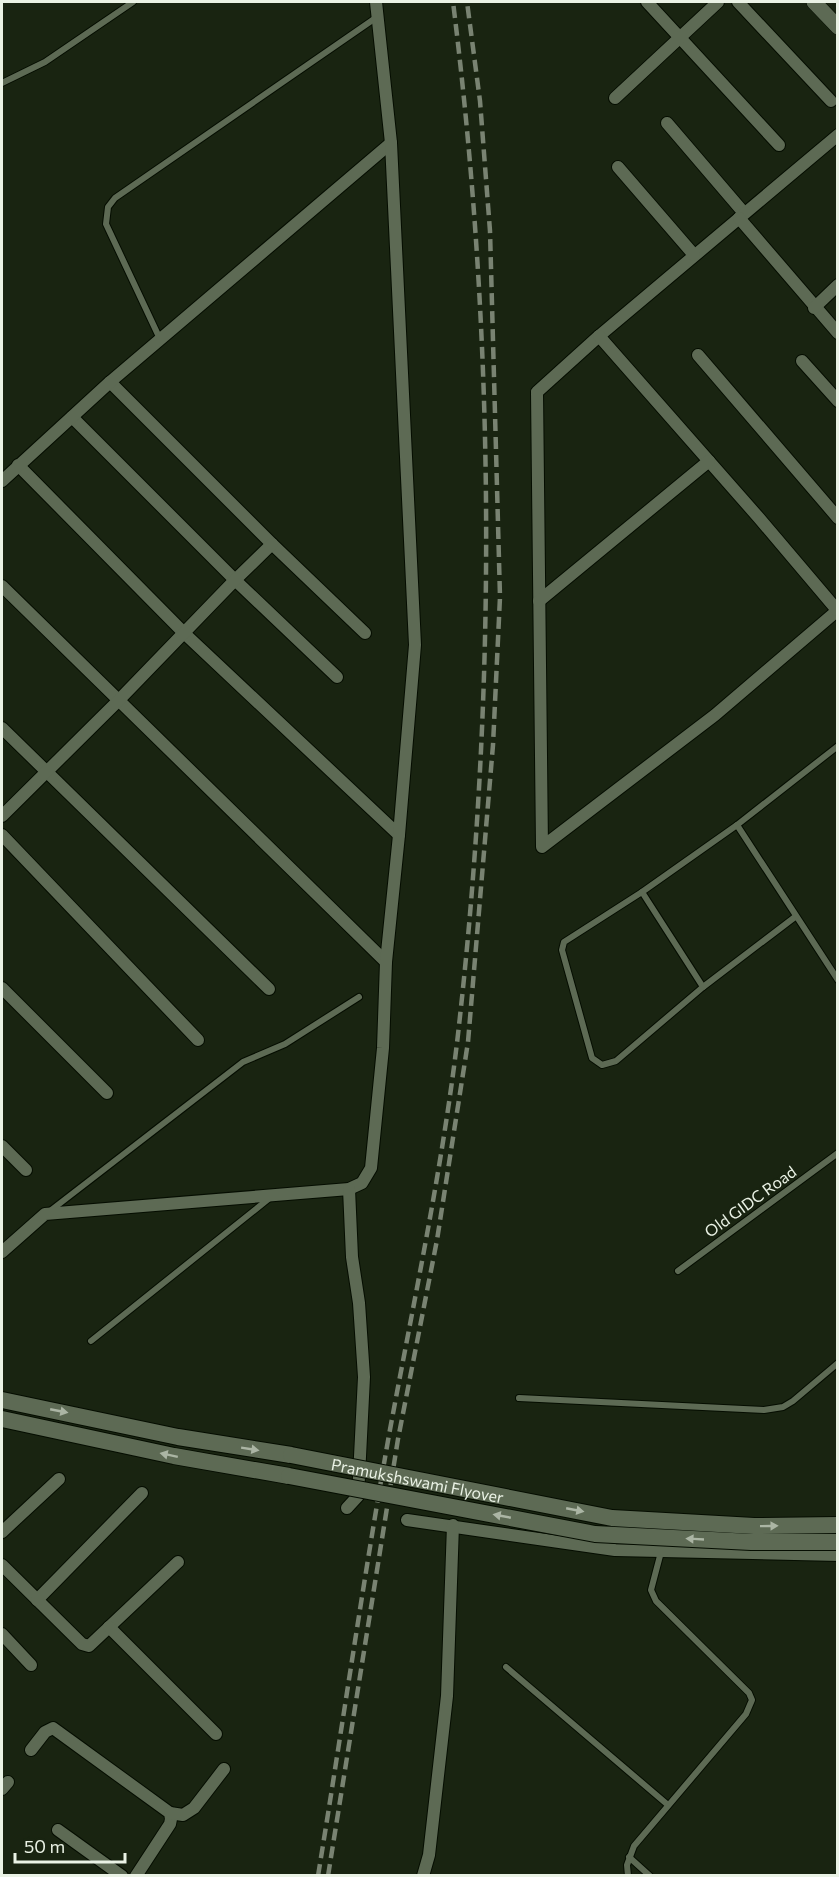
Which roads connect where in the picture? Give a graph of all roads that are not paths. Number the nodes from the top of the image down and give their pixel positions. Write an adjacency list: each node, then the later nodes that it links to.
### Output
1 (133, 2): 10 (lane)
2 (376, 2): 7 (street)
3 (647, 2): 9 (street)
4 (718, 2): 9 (street)
5 (738, 2): 12 (street)
6 (814, 2): 8 (street)
7 (377, 17): 15 (street); 24 (lane)
8 (837, 27)
9 (680, 37): 11 (street); 16 (street)
10 (2, 82)
11 (615, 98)
12 (831, 101)
13 (667, 123): 18 (street)
14 (837, 135): 18 (street)
15 (391, 143): 24 (street); 48 (street)
16 (779, 145)
17 (618, 167): 19 (street)
18 (742, 216): 19 (street); 21 (street)
19 (694, 255): 23 (street)
20 (837, 285): 21 (street)
21 (814, 308): 22 (street)
22 (837, 333)
23 (599, 336): 30 (street); 37 (street)
24 (160, 340): 27 (street)
25 (698, 355): 33 (street)
26 (802, 361): 28 (street)
27 (110, 382): 29 (street); 34 (street)
28 (837, 401)
29 (72, 417): 31 (street); 35 (street)
30 (709, 460): 37 (street); 38 (street)
31 (18, 465): 32 (street); 39 (street)
32 (2, 480)
33 (837, 518)
34 (272, 544): 35 (street); 40 (street)
35 (235, 580): 39 (street); 41 (street)
36 (2, 586): 42 (street)
37 (539, 601): 38 (street)
38 (837, 610)
39 (184, 633): 42 (street); 48 (street)
40 (365, 633)
41 (337, 677)
42 (118, 701): 45 (street); 52 (street)
43 (2, 728): 45 (street)
44 (837, 746): 47 (lane)
45 (46, 772): 46 (street); 56 (street)
46 (2, 816)
47 (737, 825): 50 (lane); 51 (lane)
48 (399, 835): 52 (street)
49 (2, 836): 58 (street)
50 (642, 892): 54 (lane); 54 (lane)
51 (795, 917): 53 (lane); 54 (lane)
52 (386, 962): 63 (street)
53 (837, 980)
54 (703, 987)
55 (2, 988): 59 (street)
56 (269, 988)
57 (359, 997): 65 (lane)
58 (198, 1040)
59 (106, 1093)
60 (2, 1146): 62 (street)
61 (837, 1153): 67 (lane, Old GIDC Road)
62 (26, 1170)
63 (349, 1189): 64 (street); 75 (street)
64 (273, 1196): 65 (street); 68 (lane)
65 (45, 1214): 66 (street)
66 (2, 1252)
67 (678, 1271)
68 (91, 1341)
69 (837, 1363): 70 (lane)
70 (519, 1398)
71 (2, 1400): 78 (main road, Pramukshswami Flyover, one-way to 78, bridge)
72 (2, 1419): 80 (main road, Pramukshswami Flyover, one-way to 72, bridge)
73 (58, 1479): 79 (street)
74 (142, 1493): 85 (street)
75 (347, 1508)
76 (407, 1520): 77 (street)
77 (453, 1525): 81 (street); 99 (street)
78 (837, 1525)
79 (2, 1532)
80 (837, 1542)
81 (661, 1552): 82 (street); 93 (lane)
82 (837, 1556)
83 (178, 1562): 86 (street)
84 (2, 1565): 85 (street)
85 (37, 1600): 86 (street)
86 (109, 1628): 90 (street)
87 (2, 1634): 88 (street)
88 (31, 1665)
89 (506, 1667): 93 (lane)
90 (216, 1734)
91 (31, 1750): 94 (street)
92 (224, 1769): 94 (street)
93 (668, 1805): 96 (lane)
94 (170, 1813): 98 (street)
95 (58, 1830): 97 (street)
96 (629, 1857): 100 (lane); 101 (lane)
97 (122, 1875)
98 (136, 1875)
99 (423, 1875)
100 (628, 1875)
101 (650, 1875)

